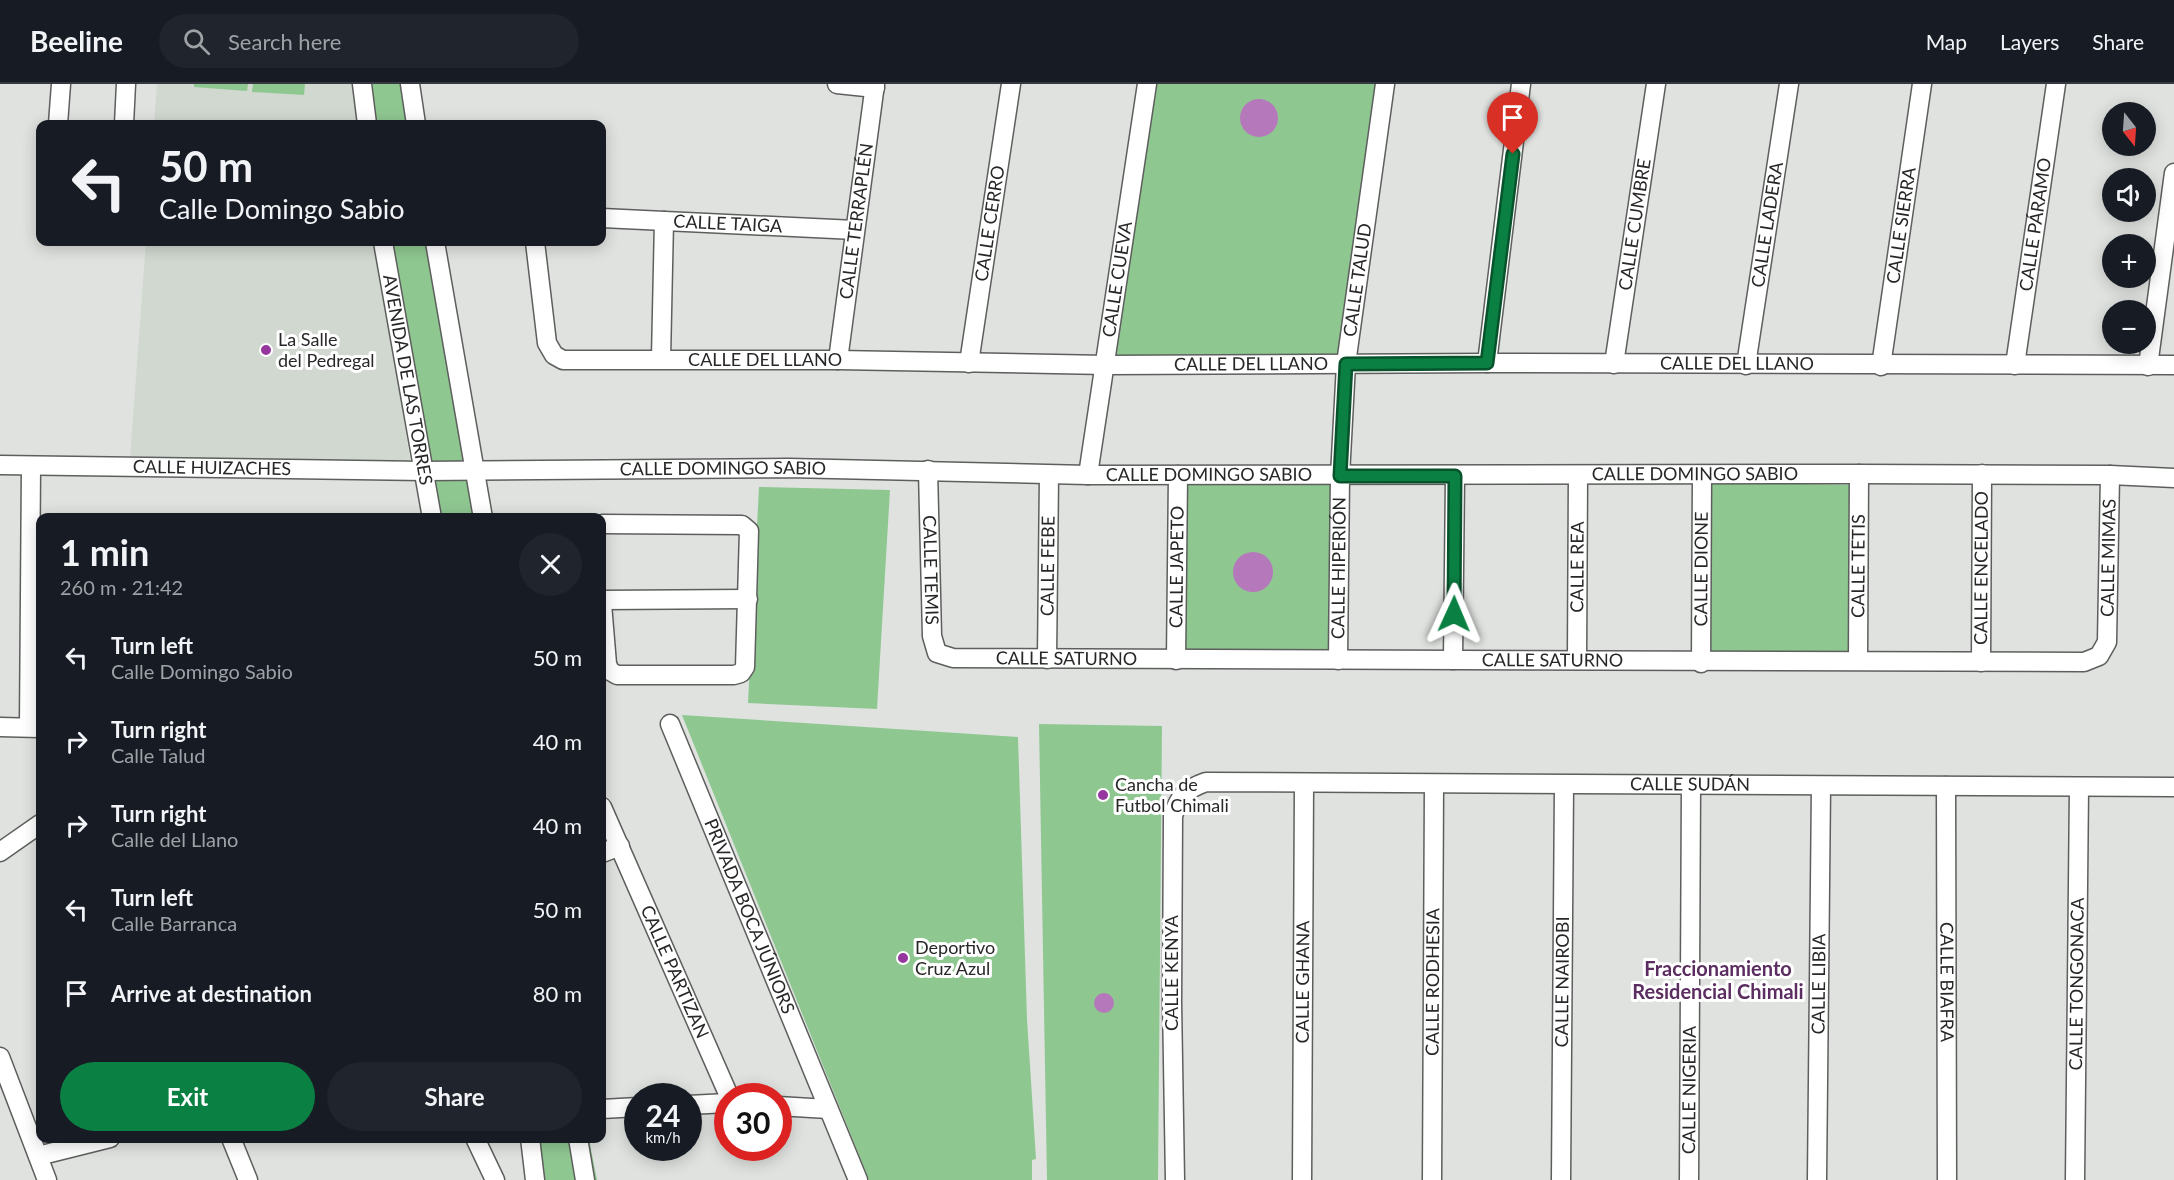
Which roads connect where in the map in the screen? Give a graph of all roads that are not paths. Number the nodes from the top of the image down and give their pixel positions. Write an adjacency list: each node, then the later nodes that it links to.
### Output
1 (61, 84): 15 (street)
2 (126, 84): 16 (street)
3 (362, 84): 17 (street)
4 (410, 84): 18 (street)
5 (837, 84): 14 (street)
6 (1011, 84): 28 (street, CALLE CERRO)
7 (1147, 84): 32 (street, CALLE CUEVA)
8 (1385, 84): 30 (street, CALLE TALUD)
9 (1521, 84): 29 (street)
10 (1656, 84): 31 (street, CALLE CUMBRE)
11 (1789, 84): 33 (street, CALLE LADERA)
12 (1922, 84): 36 (street, CALLE SIERRA)
13 (2056, 84): 34 (street, CALLE PÁRAMO)
14 (875, 86): 22 (street, CALLE TERRAPLÉN)
15 (58, 120)
16 (124, 120)
17 (366, 120)
18 (415, 120)
19 (2174, 173): 37 (street)
20 (606, 218): 21 (street, CALLE TAIGA)
21 (664, 221): 22 (street, CALLE TAIGA); 26 (street)
22 (855, 230): 27 (street, CALLE TERRAPLÉN)
23 (384, 246): 41 (street, AVENIDA DE LAS TORRES)
24 (436, 246): 42 (street)
25 (535, 246): 26 (street, CALLE DEL LLANO)
26 (661, 358): 27 (street, CALLE DEL LLANO)
27 (838, 360): 28 (street, CALLE DEL LLANO)
28 (969, 363): 32 (street, CALLE DEL LLANO)
29 (1487, 363): 30 (street, CALLE DEL LLANO); 31 (street, CALLE DEL LLANO)
30 (1346, 364): 32 (street, CALLE DEL LLANO); 51 (street, CALLE TALUD)
31 (1614, 364): 33 (street, CALLE DEL LLANO)
32 (1106, 365): 46 (street, CALLE CUEVA)
33 (1746, 365): 36 (street, CALLE DEL LLANO)
34 (2015, 365): 36 (street, CALLE DEL LLANO); 37 (street, CALLE DEL LLANO)
35 (2174, 365): 37 (street, CALLE DEL LLANO)
36 (1881, 366)
37 (2148, 366)
38 (0, 465): 39 (street, CALLE HUIZACHES)
39 (31, 466): 41 (street, CALLE HUIZACHES); 72 (street)
40 (928, 470): 42 (street, CALLE DOMINGO SABIO); 43 (street, CALLE DOMINGO SABIO); 61 (street, CALLE TEMIS)
41 (424, 471): 42 (street, CALLE DOMINGO SABIO); 54 (street, AVENIDA DE LAS TORRES)
42 (474, 471): 55 (street)
43 (1049, 474): 46 (street, CALLE DOMINGO SABIO); 62 (street, CALLE FEBE)
44 (1859, 474): 45 (street, CALLE DOMINGO SABIO); 49 (street, CALLE DOMINGO SABIO); 63 (street, CALLE TETIS)
45 (1982, 474): 50 (street, CALLE DOMINGO SABIO); 68 (street, CALLE ENCELADO)
46 (1088, 475): 47 (street, CALLE DOMINGO SABIO)
47 (1178, 475): 51 (street, CALLE DOMINGO SABIO); 64 (street, CALLE JAPETO)
48 (1578, 475): 49 (street, CALLE DOMINGO SABIO); 52 (street, CALLE DOMINGO SABIO); 67 (street, CALLE REA)
49 (1702, 475): 69 (street, CALLE DIONE)
50 (2110, 475): 53 (street, CALLE DOMINGO SABIO); 60 (street, CALLE MIMAS)
51 (1340, 476): 52 (street, CALLE DOMINGO SABIO); 65 (street, CALLE HIPERIÓN)
52 (1455, 476): 66 (street)
53 (2174, 478)
54 (431, 513)
55 (482, 513)
56 (606, 524): 57 (street)
57 (748, 599): 58 (street); 59 (street)
58 (606, 602)
59 (606, 636)
60 (2107, 642): 68 (street, CALLE SATURNO)
61 (953, 658): 62 (street, CALLE SATURNO)
62 (1047, 659): 64 (street, CALLE SATURNO)
63 (1858, 659): 68 (street, CALLE SATURNO); 69 (street, CALLE SATURNO)
64 (1176, 660): 65 (street, CALLE SATURNO)
65 (1338, 660): 66 (street, CALLE SATURNO)
66 (1453, 660): 67 (street, CALLE SATURNO)
67 (1577, 660): 69 (street, CALLE SATURNO)
68 (1982, 662)
69 (1701, 663)
70 (670, 724): 92 (street, PRIVADA BOCA JÚNIORS)
71 (0, 727): 72 (street)
72 (35, 727)
73 (1206, 782): 74 (street, CALLE SUDÁN); 105 (street, CALLE KENYA)
74 (1304, 784): 75 (street, CALLE SUDÁN); 106 (street, CALLE GHANA)
75 (1434, 785): 76 (street, CALLE SUDÁN); 107 (street, CALLE RODHESIA)
76 (1564, 785): 77 (street, CALLE SUDÁN); 108 (street, CALLE NAIROBI)
77 (1691, 785): 78 (street, CALLE SUDÁN); 109 (street, CALLE NIGERIA)
78 (1821, 786): 79 (street, CALLE SUDÁN); 110 (street, CALLE LIBIA)
79 (1946, 786): 80 (street, CALLE SUDÁN); 111 (street, CALLE BIAFRA)
80 (2079, 787): 81 (street, CALLE SUDÁN); 112 (street, CALLE TONGONACA)
81 (2174, 787)
82 (606, 815): 84 (street, CALLE PARTIZAN)
83 (36, 827): 85 (street)
84 (621, 846): 86 (street); 88 (street, CALLE PARTIZAN)
85 (0, 852)
86 (606, 852)
87 (0, 1057): 98 (street)
88 (723, 1083)
89 (792, 1107): 92 (street)
90 (624, 1108): 91 (street)
91 (606, 1109)
92 (828, 1109): 99 (street, PRIVADA BOCA JÚNIORS)
93 (90, 1143): 98 (street)
94 (233, 1143): 101 (street)
95 (477, 1143): 102 (street)
96 (531, 1143): 103 (street)
97 (579, 1143): 104 (street)
98 (38, 1156): 100 (street)
99 (851, 1177)
100 (47, 1180)
101 (248, 1180)
102 (495, 1180)
103 (535, 1180)
104 (585, 1180)
105 (1175, 1180)
106 (1302, 1180)
107 (1432, 1180)
108 (1561, 1180)
109 (1689, 1180)
110 (1817, 1180)
111 (1947, 1180)
112 (2075, 1180)

